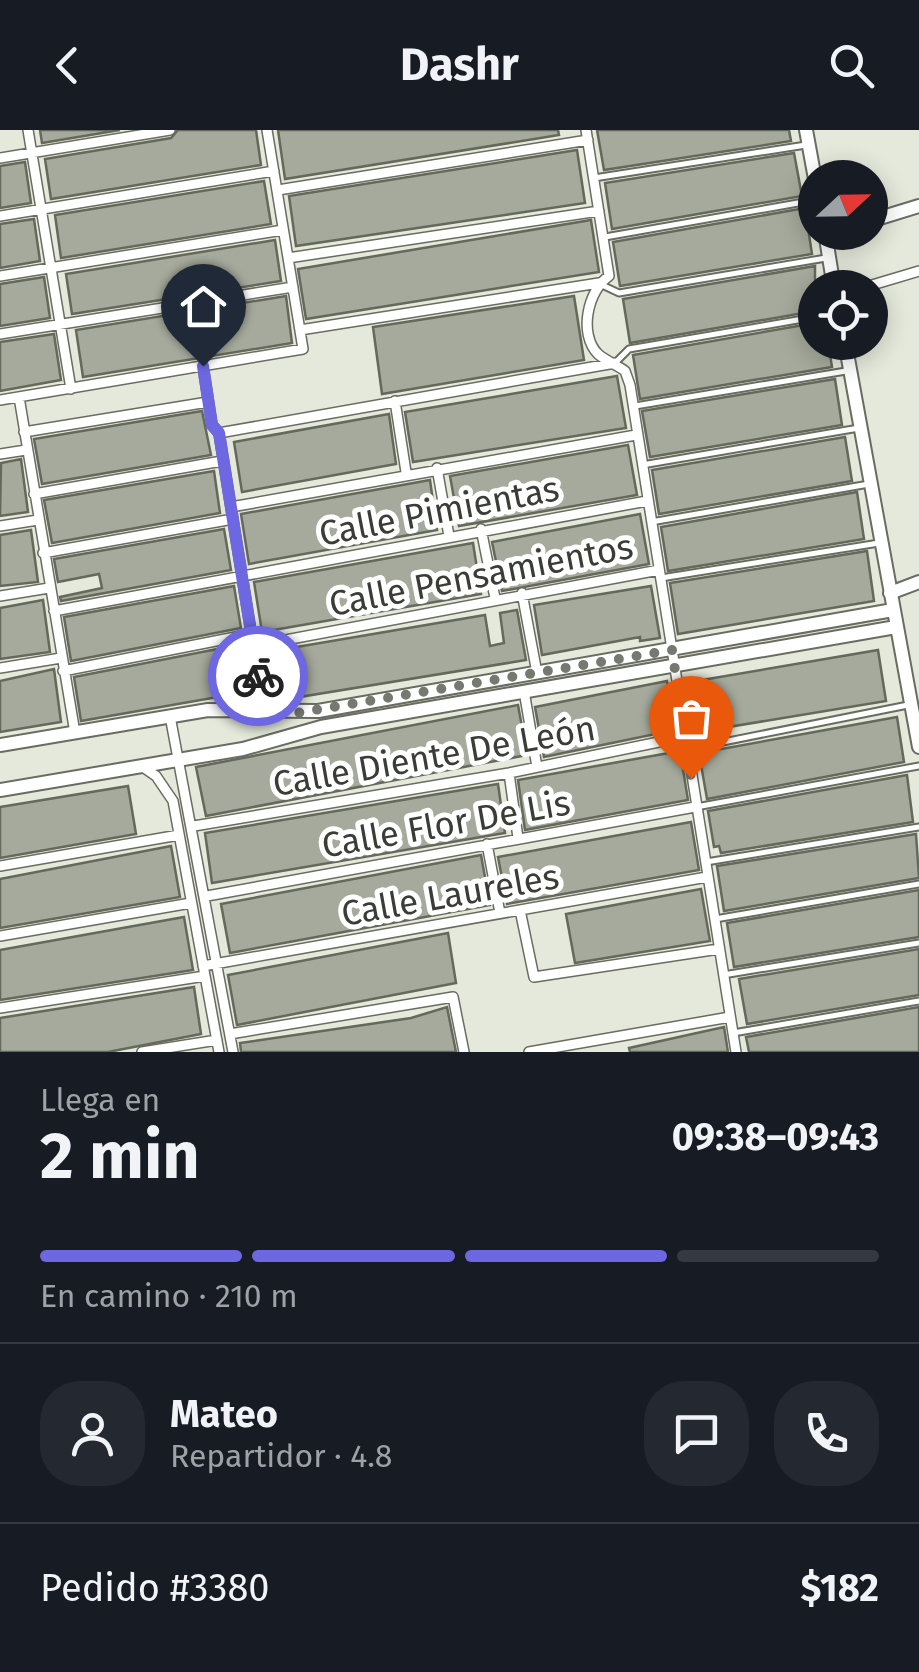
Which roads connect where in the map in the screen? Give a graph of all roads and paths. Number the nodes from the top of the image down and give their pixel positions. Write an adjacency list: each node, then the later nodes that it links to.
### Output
1 (28, 130): 6 (street)
2 (170, 130): 6 (street)
3 (267, 130): 8 (street)
4 (587, 135): 9 (street); 10 (street)
5 (807, 137): 9 (lane)
6 (32, 153): 7 (street); 13 (street)
7 (0, 158)
8 (274, 171): 10 (street); 13 (street)
9 (594, 178): 14 (street)
10 (278, 190): 17 (street)
11 (798, 203): 18 (lane)
12 (919, 206): 15 (main road)
13 (42, 209): 16 (street); 22 (street)
14 (598, 211): 18 (street); 21 (street)
15 (888, 215)
16 (0, 216)
17 (283, 230): 21 (street); 22 (street)
18 (604, 237): 27 (street)
19 (828, 250): 20 (main road)
20 (829, 257): 23 (main road); 27 (lane)
21 (288, 258): 28 (street)
22 (52, 267): 25 (street); 30 (street)
23 (831, 270)
24 (919, 271): 26 (street)
25 (0, 276)
26 (888, 280)
27 (599, 283): 31 (street); 34 (street)
28 (293, 287): 30 (street); 31 (street)
29 (798, 321): 34 (lane)
30 (60, 324): 32 (street); 37 (street)
31 (300, 330): 35 (street)
32 (0, 334)
33 (848, 360): 36 (main road)
34 (615, 363): 41 (street); 42 (street)
35 (203, 366): 37 (street); 40 (street)
36 (850, 370): 42 (lane); 43 (main road)
37 (70, 388): 38 (street)
38 (18, 397): 39 (street); 44 (street)
39 (0, 400)
40 (208, 402): 44 (street); 45 (street)
41 (395, 402): 45 (street); 52 (street)
42 (632, 407): 46 (street)
43 (859, 428): 50 (lane); 53 (main road)
44 (24, 432): 47 (street)
45 (219, 433): 49 (street)
46 (636, 435): 50 (street); 51 (street)
47 (26, 450): 48 (street); 54 (street)
48 (0, 454)
49 (222, 461): 54 (street); 56 (street)
50 (642, 465): 55 (street)
51 (437, 468): 52 (street); 62 (street)
52 (406, 472): 56 (street)
53 (870, 484): 59 (lane); 63 (main road)
54 (34, 494): 57 (street)
55 (646, 501): 59 (street); 61 (street, Calle Pimientas)
56 (231, 507): 58 (street)
57 (38, 520): 60 (street); 64 (street)
58 (233, 520): 64 (street); 66 (street)
59 (650, 522): 65 (street)
60 (0, 526)
61 (481, 529): 62 (street, Calle Pimientas); 72 (street)
62 (449, 536): 66 (street, Calle Pimientas)
63 (879, 542): 65 (lane); 70 (main road)
64 (43, 553): 68 (street)
65 (660, 574): 69 (street, Calle Pensamientos); 78 (street)
66 (242, 577): 74 (street, Calle Pimientas); 76 (street)
67 (919, 582): 70 (main road)
68 (49, 588): 71 (street); 74 (street)
69 (522, 592): 72 (street, Calle Pensamientos); 83 (street)
70 (890, 593): 73 (main road)
71 (0, 596)
72 (495, 598): 77 (street, Calle Pensamientos)
73 (892, 610): 75 (main road); 78 (main road)
74 (54, 611): 79 (street)
75 (896, 627): 80 (main road); 85 (main road)
76 (252, 634): 77 (street); 82 (street)
77 (254, 646): 86 (street)
78 (672, 650): 80 (street); 83 (main road)
79 (61, 658): 81 (street); 82 (street)
80 (675, 666): 84 (main road); 89 (street)
81 (0, 668)
82 (63, 670): 88 (street)
83 (537, 673): 86 (main road)
84 (524, 691): 93 (main road); 96 (street)
85 (911, 704): 91 (main road); 92 (lane)
86 (264, 712): 87 (main road)
87 (170, 716): 88 (main road); 93 (street)
88 (75, 733): 90 (main road)
89 (683, 737): 92 (street); 96 (street, Calle Diente De León)
90 (0, 745)
91 (919, 747)
92 (687, 749): 99 (street)
93 (178, 759): 94 (main road); 100 (street)
94 (141, 765): 98 (main road); 102 (street)
95 (919, 766): 99 (lane)
96 (536, 767): 97 (street, Calle Diente De León)
97 (508, 772): 100 (street, Calle Diente De León); 103 (street)
98 (0, 790)
99 (695, 807): 103 (street, Calle Flor De Lis); 105 (street)
100 (194, 826): 109 (street)
101 (919, 827): 105 (lane)
102 (179, 835): 106 (street); 110 (street)
103 (518, 838): 104 (street, Calle Flor De Lis)
104 (486, 844): 109 (street, Calle Flor De Lis); 112 (street)
105 (706, 862): 107 (street)
106 (0, 866)
107 (707, 878): 111 (street, Calle Laureles); 113 (street)
108 (919, 884): 113 (lane)
109 (207, 896): 117 (street)
110 (191, 903): 114 (street); 118 (street)
111 (520, 910): 112 (street, Calle Laureles); 116 (street)
112 (500, 913): 117 (street, Calle Laureles)
113 (715, 918): 116 (street)
114 (0, 936)
115 (919, 943): 119 (lane)
116 (719, 949): 119 (street)
117 (218, 964): 118 (street, Calle Laureles); 124 (street)
118 (204, 970): 121 (street, Calle Laureles); 125 (street)
119 (723, 975): 122 (street)
120 (919, 1001): 123 (lane)
121 (0, 1008)
122 (730, 1017): 123 (street); 130 (street)
123 (733, 1033): 131 (street)
124 (230, 1034): 128 (street); 129 (street)
125 (217, 1040): 126 (street); 127 (street)
126 (142, 1052)
127 (219, 1052)
128 (233, 1052)
129 (464, 1052)
130 (530, 1052)
131 (736, 1052)

